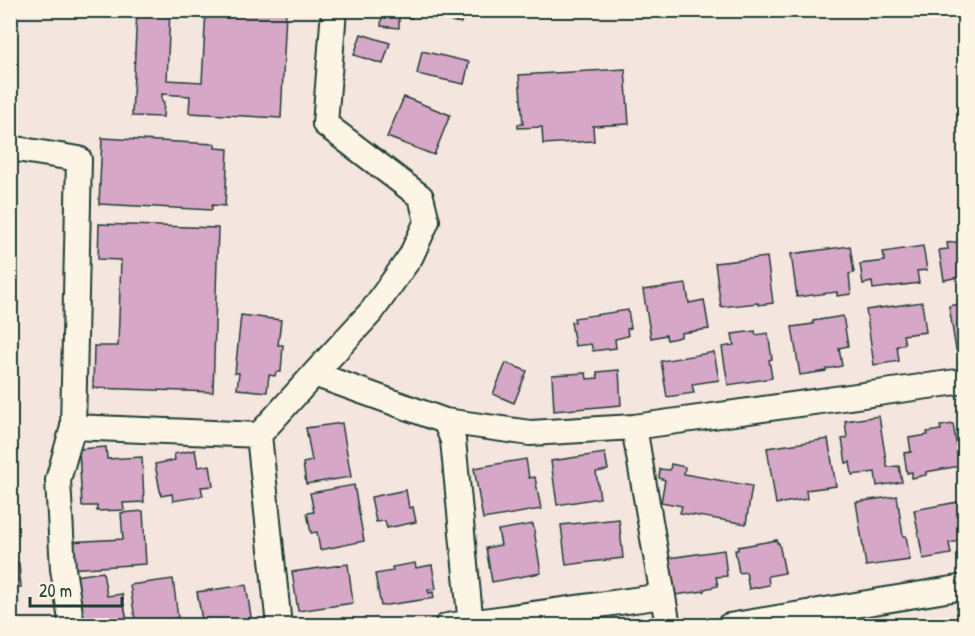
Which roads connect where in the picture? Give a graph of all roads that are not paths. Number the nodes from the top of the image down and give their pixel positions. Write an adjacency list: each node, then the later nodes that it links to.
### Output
1 (334, 10): 3 (street)
2 (10, 148): 6 (street)
3 (314, 374): 5 (street); 8 (street)
4 (964, 381): 7 (street)
5 (445, 421): 7 (street); 11 (street)
6 (73, 427): 8 (street); 12 (street)
7 (634, 427): 10 (street)
8 (259, 435): 13 (street)
9 (964, 587): 16 (street)
10 (663, 596): 11 (street); 15 (street)
11 (471, 624): 14 (street)
12 (72, 626)
13 (279, 626)
14 (447, 626)
15 (668, 626)
16 (729, 626)

